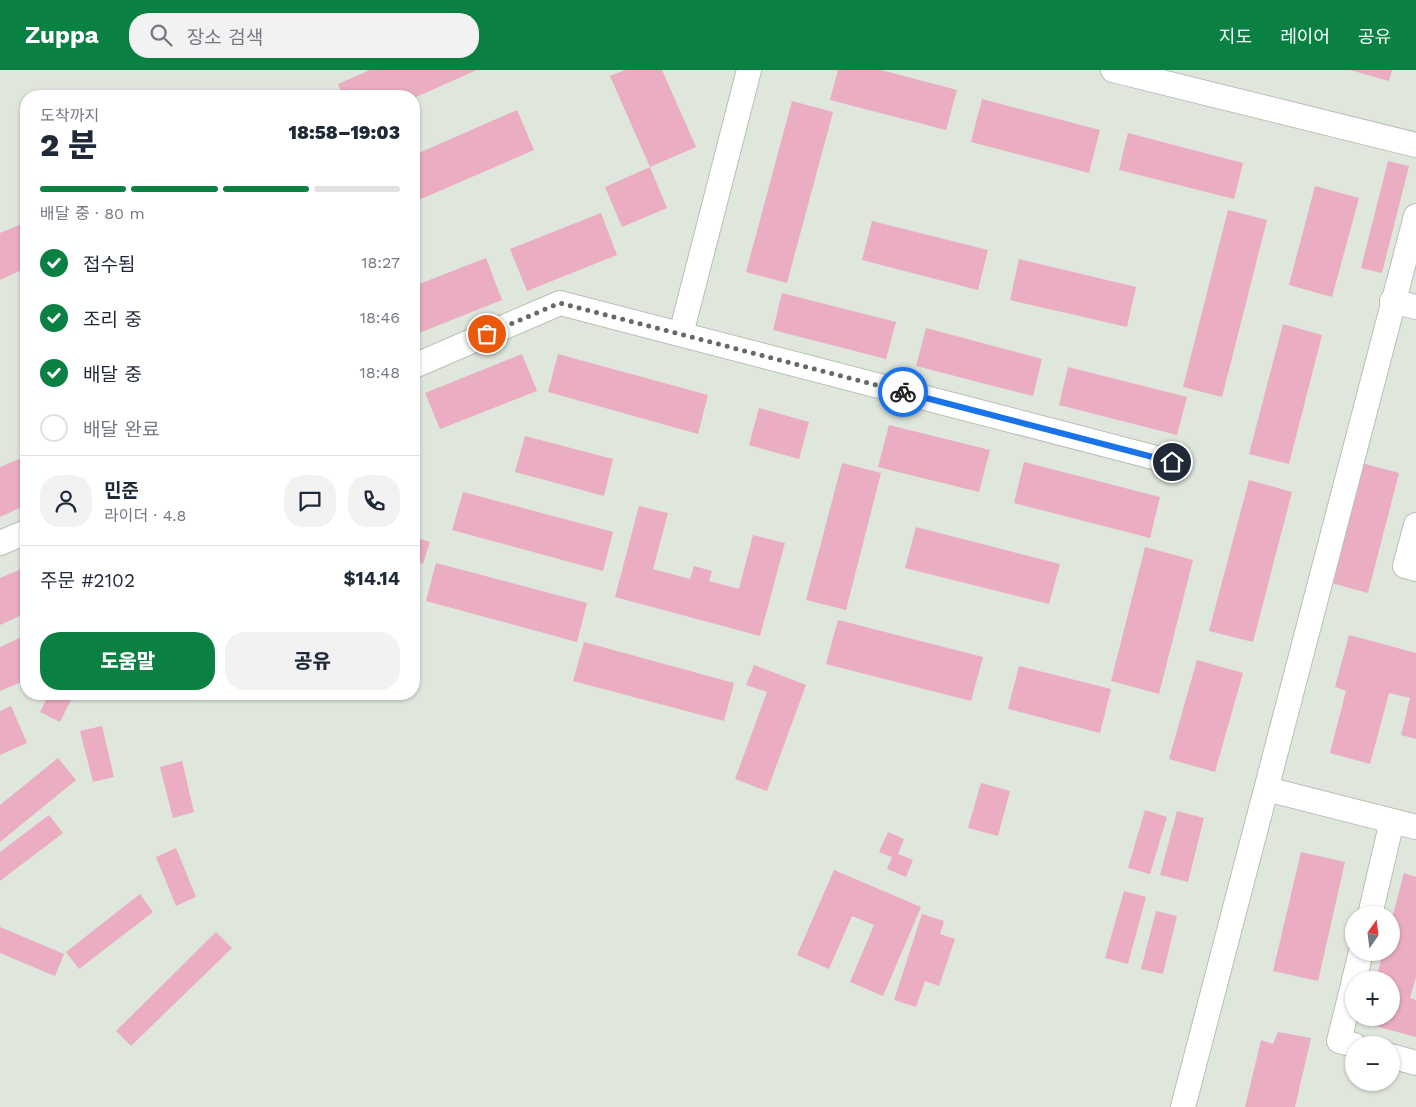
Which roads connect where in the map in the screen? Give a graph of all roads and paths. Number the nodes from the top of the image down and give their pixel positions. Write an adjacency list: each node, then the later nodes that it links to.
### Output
1 (749, 70): 7 (street)
2 (1113, 70): 3 (street)
3 (1416, 145)
4 (1416, 216): 5 (street)
5 (1392, 301): 6 (street); 14 (street)
6 (1416, 307)
7 (680, 334): 8 (street); 9 (street)
8 (420, 363)
9 (1172, 462)
10 (1416, 525): 13 (street)
11 (20, 535): 12 (street)
12 (0, 544)
13 (1416, 569)
14 (1267, 789): 15 (street); 22 (street)
15 (1392, 821): 16 (street); 17 (street)
16 (1416, 828)
17 (1372, 906)
18 (1345, 1017): 19 (street)
19 (1345, 1043)
20 (1400, 1059): 21 (street)
21 (1416, 1063)
22 (1183, 1107)

